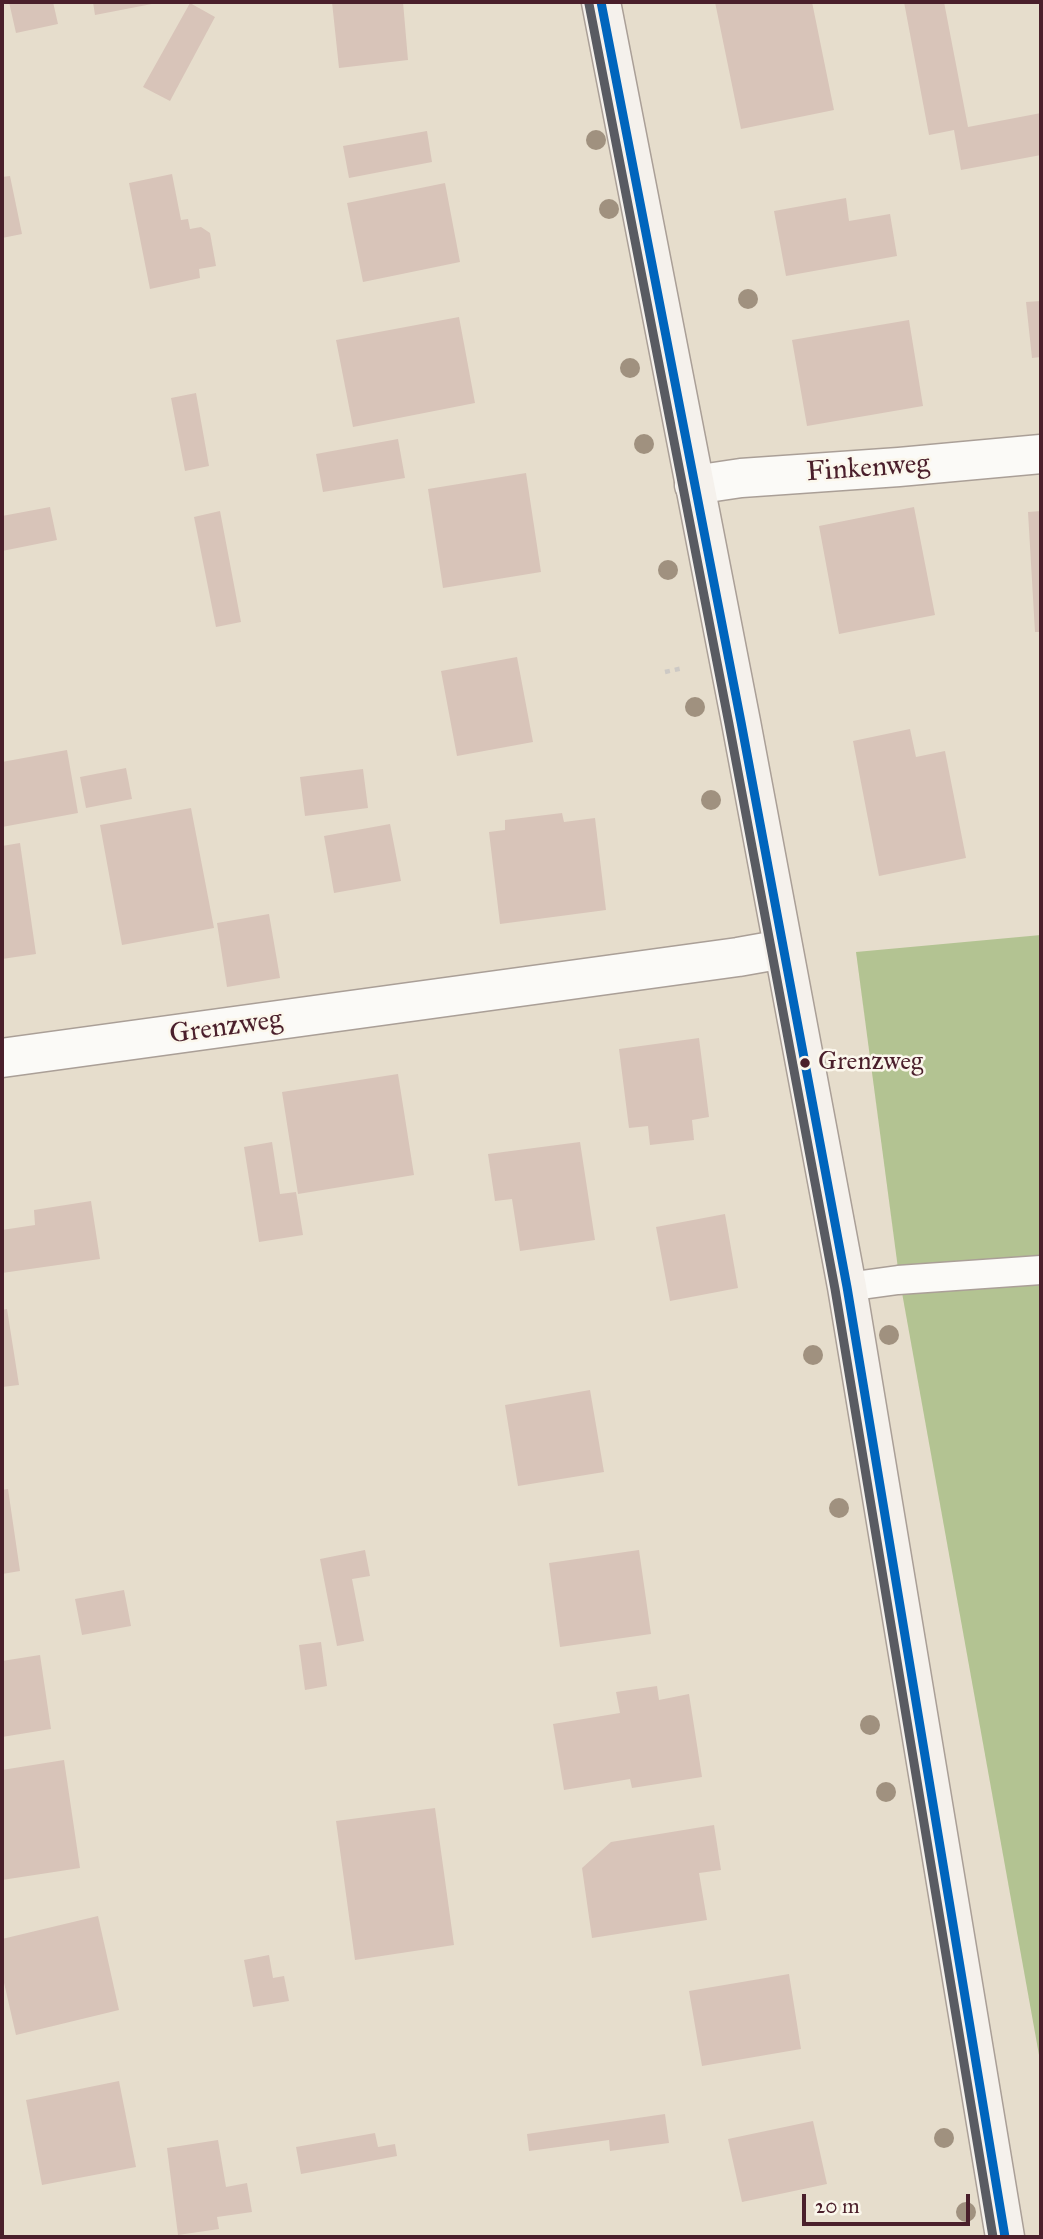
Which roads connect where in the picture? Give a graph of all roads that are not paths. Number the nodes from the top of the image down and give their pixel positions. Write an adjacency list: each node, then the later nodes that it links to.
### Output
1 (601, 2): 3 (main road)
2 (1041, 454): 3 (street, Finkenweg)
3 (694, 485): 4 (main road)
4 (783, 949): 5 (street, Grenzweg); 7 (main road)
5 (2, 1058)
6 (1041, 1270): 7 (lane)
7 (847, 1287): 8 (main road)
8 (1006, 2237)

